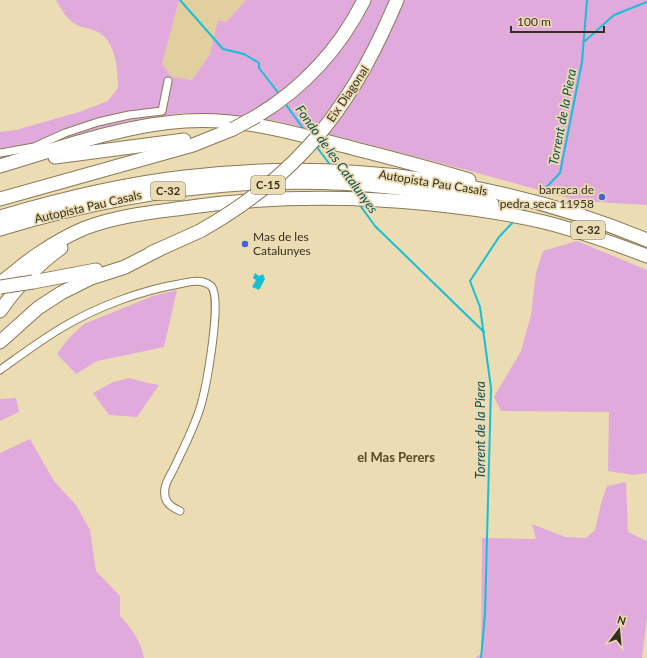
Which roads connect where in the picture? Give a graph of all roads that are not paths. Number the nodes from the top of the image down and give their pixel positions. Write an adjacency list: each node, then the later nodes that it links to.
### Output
1 (364, 0): 4 (highway, bridge)
2 (397, 0): 15 (highway, Eix Diagonal / C-15, bridge)
3 (168, 81): 5 (street)
4 (227, 132): 7 (highway); 9 (highway)
5 (0, 153)
6 (0, 166): 11 (highway)
7 (0, 170)
8 (339, 177): 11 (highway, Autopista Pau Casals / C-32); 12 (highway, Autopista Pau Casals / C-32); 13 (highway, Autopista Pau Casals / C-32)
9 (0, 199)
10 (205, 205): 11 (highway); 18 (highway); 20 (highway)
11 (525, 208): 14 (highway, Autopista Pau Casals / C-32); 16 (highway, Autopista Pau Casals / C-32); 17 (highway)
12 (0, 217)
13 (0, 229)
14 (647, 240)
15 (158, 250): 19 (highway, C-15, bridge); 21 (highway)
16 (647, 253)
17 (647, 256)
18 (0, 283)
19 (0, 287)
20 (0, 311)
21 (0, 342)
22 (0, 370): 23 (street)
23 (180, 511)

